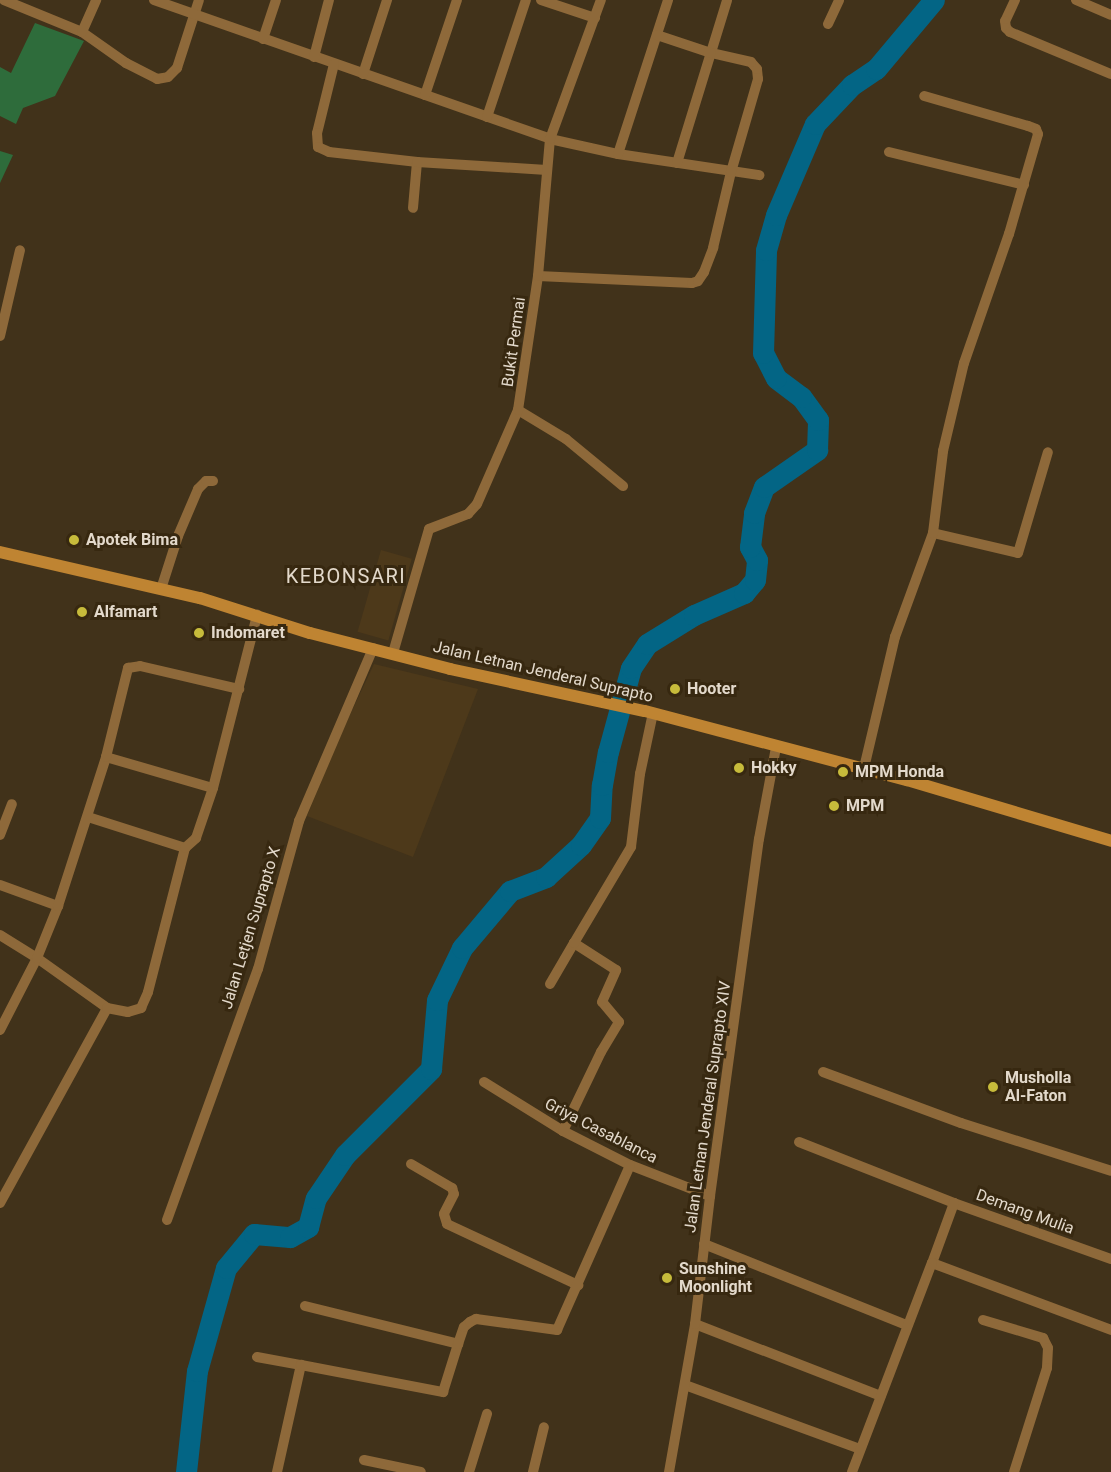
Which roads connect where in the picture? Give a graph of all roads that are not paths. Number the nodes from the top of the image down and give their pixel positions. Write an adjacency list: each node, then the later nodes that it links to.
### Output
1 (4, 0): 21 (street)
2 (96, 0): 21 (street)
3 (154, 0): 18 (street)
4 (199, 0): 18 (street)
5 (276, 0): 23 (street)
6 (329, 0): 25 (street)
7 (387, 0): 27 (street)
8 (457, 0): 29 (street)
9 (526, 0): 31 (street)
10 (542, 0): 19 (street)
11 (601, 0): 19 (street, Bukit Permai)
12 (668, 0): 22 (street)
13 (727, 0): 24 (street)
14 (839, 0): 20 (street)
15 (1015, 0): 28 (street)
16 (1076, 0): 17 (street)
17 (1111, 15)
18 (193, 16): 21 (street); 23 (street)
19 (595, 18): 32 (street, Bukit Permai)
20 (828, 24)
21 (81, 32)
22 (657, 35): 24 (street); 34 (street)
23 (263, 39): 25 (street)
24 (711, 53): 36 (street); 38 (street)
25 (314, 57): 26 (street)
26 (334, 64): 27 (street); 35 (street)
27 (363, 74): 29 (street)
28 (1111, 74)
29 (425, 94): 31 (street)
30 (924, 96): 40 (street)
31 (487, 117): 32 (street)
32 (550, 139): 34 (street); 37 (street, Bukit Permai)
33 (889, 152): 40 (street)
34 (618, 154): 36 (street)
35 (417, 162): 37 (street); 41 (street)
36 (677, 163): 38 (street)
37 (547, 170): 43 (street, Bukit Permai)
38 (731, 172): 39 (street); 43 (street)
39 (759, 175)
40 (1024, 185): 49 (street)
41 (413, 208)
42 (20, 250): 44 (street)
43 (538, 276): 45 (street, Bukit Permai)
44 (0, 336)
45 (518, 410): 48 (street); 54 (street, Bukit Permai)
46 (1048, 452): 49 (street)
47 (213, 481): 51 (street)
48 (623, 486)
49 (933, 533): 59 (street)
50 (0, 552): 51 (main road, Jalan Letnan Jenderal Suprapto)
51 (161, 589): 52 (main road, Jalan Letnan Jenderal Suprapto)
52 (257, 615): 53 (main road, Jalan Letnan Jenderal Suprapto); 55 (street)
53 (373, 648): 54 (main road, Jalan Letnan Jenderal Suprapto); 84 (street, Jalan Letjen Suprapto X)
54 (393, 653): 56 (main road, Jalan Letnan Jenderal Suprapto)
55 (239, 689): 58 (street); 60 (street)
56 (649, 712): 57 (main road, Jalan Letnan Jenderal Suprapto); 69 (street)
57 (776, 747): 59 (main road, Jalan Letnan Jenderal Suprapto); 81 (street, Jalan Letnan Jenderal Suprapto XIV)
58 (106, 757): 60 (street); 62 (street)
59 (864, 768): 64 (main road, Jalan Letnan Jenderal Suprapto)
60 (213, 788): 65 (street)
61 (12, 804): 63 (street)
62 (88, 817): 65 (street); 67 (street)
63 (0, 835)
64 (1111, 841)
65 (185, 848): 72 (street)
66 (0, 885): 67 (street)
67 (58, 906): 70 (street)
68 (0, 934): 70 (street)
69 (574, 943): 71 (street); 76 (street)
70 (37, 958): 72 (street); 73 (street)
71 (550, 984)
72 (106, 1008): 82 (street)
73 (0, 1030)
74 (823, 1072): 80 (street)
75 (484, 1082): 76 (street, Griya Casablanca)
76 (563, 1131): 79 (street, Griya Casablanca)
77 (798, 1142): 83 (street)
78 (411, 1164): 88 (street)
79 (630, 1165): 81 (street, Griya Casablanca); 88 (street)
80 (1111, 1171)
81 (710, 1196): 85 (street, Jalan Letnan Jenderal Suprapto XIV)
82 (0, 1203)
83 (954, 1203): 86 (street, Demang Mulia); 87 (street, Demang Mulia)
84 (167, 1220)
85 (704, 1244): 91 (street, Jalan Letnan Jenderal Suprapto XIV); 92 (street)
86 (1111, 1259)
87 (932, 1263): 92 (street, Demang Mulia); 93 (street)
88 (578, 1285): 94 (street)
89 (305, 1306): 94 (street)
90 (983, 1320): 109 (street)
91 (695, 1324): 97 (street, Jalan Letnan Jenderal Suprapto XIV); 98 (street)
92 (907, 1325): 98 (street, Demang Mulia)
93 (1111, 1330)
94 (458, 1344): 96 (street)
95 (258, 1357): 96 (street)
96 (301, 1365): 103 (street)
97 (685, 1385): 101 (street); 107 (street, Jalan Letnan Jenderal Suprapto XIV)
98 (881, 1396): 101 (street, Demang Mulia)
99 (487, 1414): 105 (street)
100 (544, 1427): 106 (street)
101 (860, 1449): 108 (street, Demang Mulia)
102 (364, 1460): 104 (street)
103 (277, 1472)
104 (421, 1472)
105 (469, 1472)
106 (533, 1472)
107 (669, 1472)
108 (852, 1472)
109 (1014, 1472)

